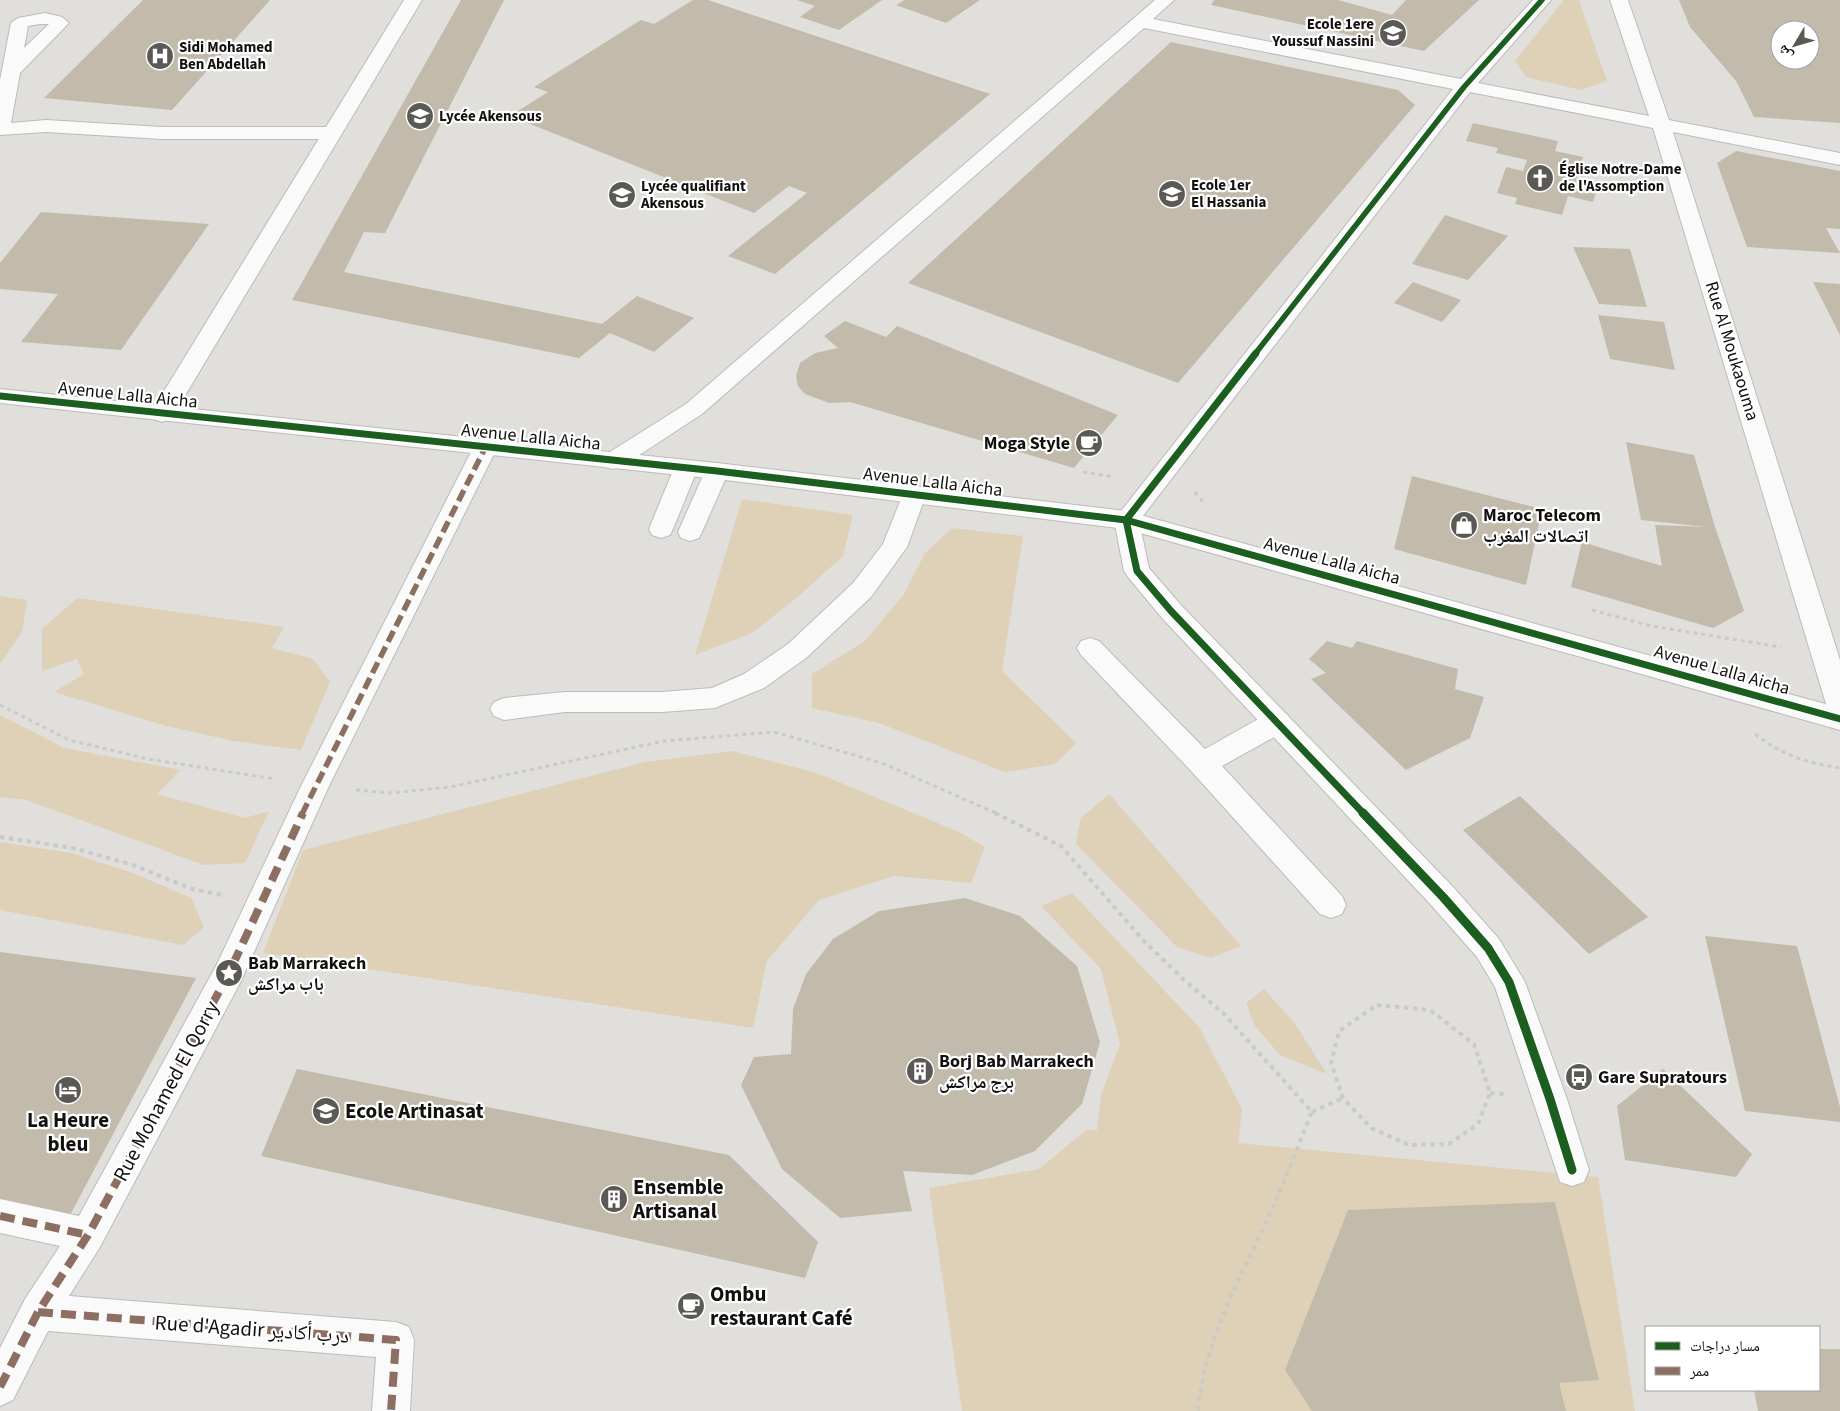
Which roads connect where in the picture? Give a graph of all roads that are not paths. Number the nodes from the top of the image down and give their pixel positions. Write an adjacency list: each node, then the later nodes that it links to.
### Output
1 (414, 0): 10 (street)
2 (1165, 0): 5 (street)
3 (1542, 0): 7 (street)
4 (1619, 0): 8 (street, Rue Al Moukaouma)
5 (1141, 22): 7 (street); 15 (street)
6 (12, 70): 9 (street)
7 (1464, 87): 8 (street); 19 (street)
8 (1660, 123): 11 (street); 23 (street, Rue Al Moukaouma)
9 (0, 128): 10 (street)
10 (332, 134): 13 (street)
11 (1840, 159)
12 (0, 396): 13 (street, Avenue Lalla Aicha)
13 (162, 414): 14 (street, Avenue Lalla Aicha)
14 (484, 448): 15 (street, Avenue Lalla Aicha); 31 (street, Rue Mohamed El Qorry)
15 (613, 461): 16 (street, Avenue Lalla Aicha)
16 (686, 468): 17 (street, Avenue Lalla Aicha); 20 (street)
17 (717, 472): 18 (street, Avenue Lalla Aicha); 21 (street)
18 (914, 495): 19 (street, Avenue Lalla Aicha); 24 (street)
19 (1126, 520): 25 (street, Avenue Lalla Aicha); 26 (street)
20 (660, 529)
21 (690, 532)
22 (1090, 648): 27 (street)
23 (1840, 704)
24 (504, 709)
25 (1840, 718)
26 (1277, 722): 27 (street); 29 (street)
27 (1202, 764): 28 (street)
28 (1331, 905)
29 (1572, 1170)
30 (0, 1216): 31 (street)
31 (88, 1234): 32 (street, Rue Mohamed El Qorry)
32 (38, 1312): 33 (street, Rue Mohamed El Qorry); 34 (street, Rue d'Agadir درب أكادير)
33 (0, 1387)
34 (391, 1411)

